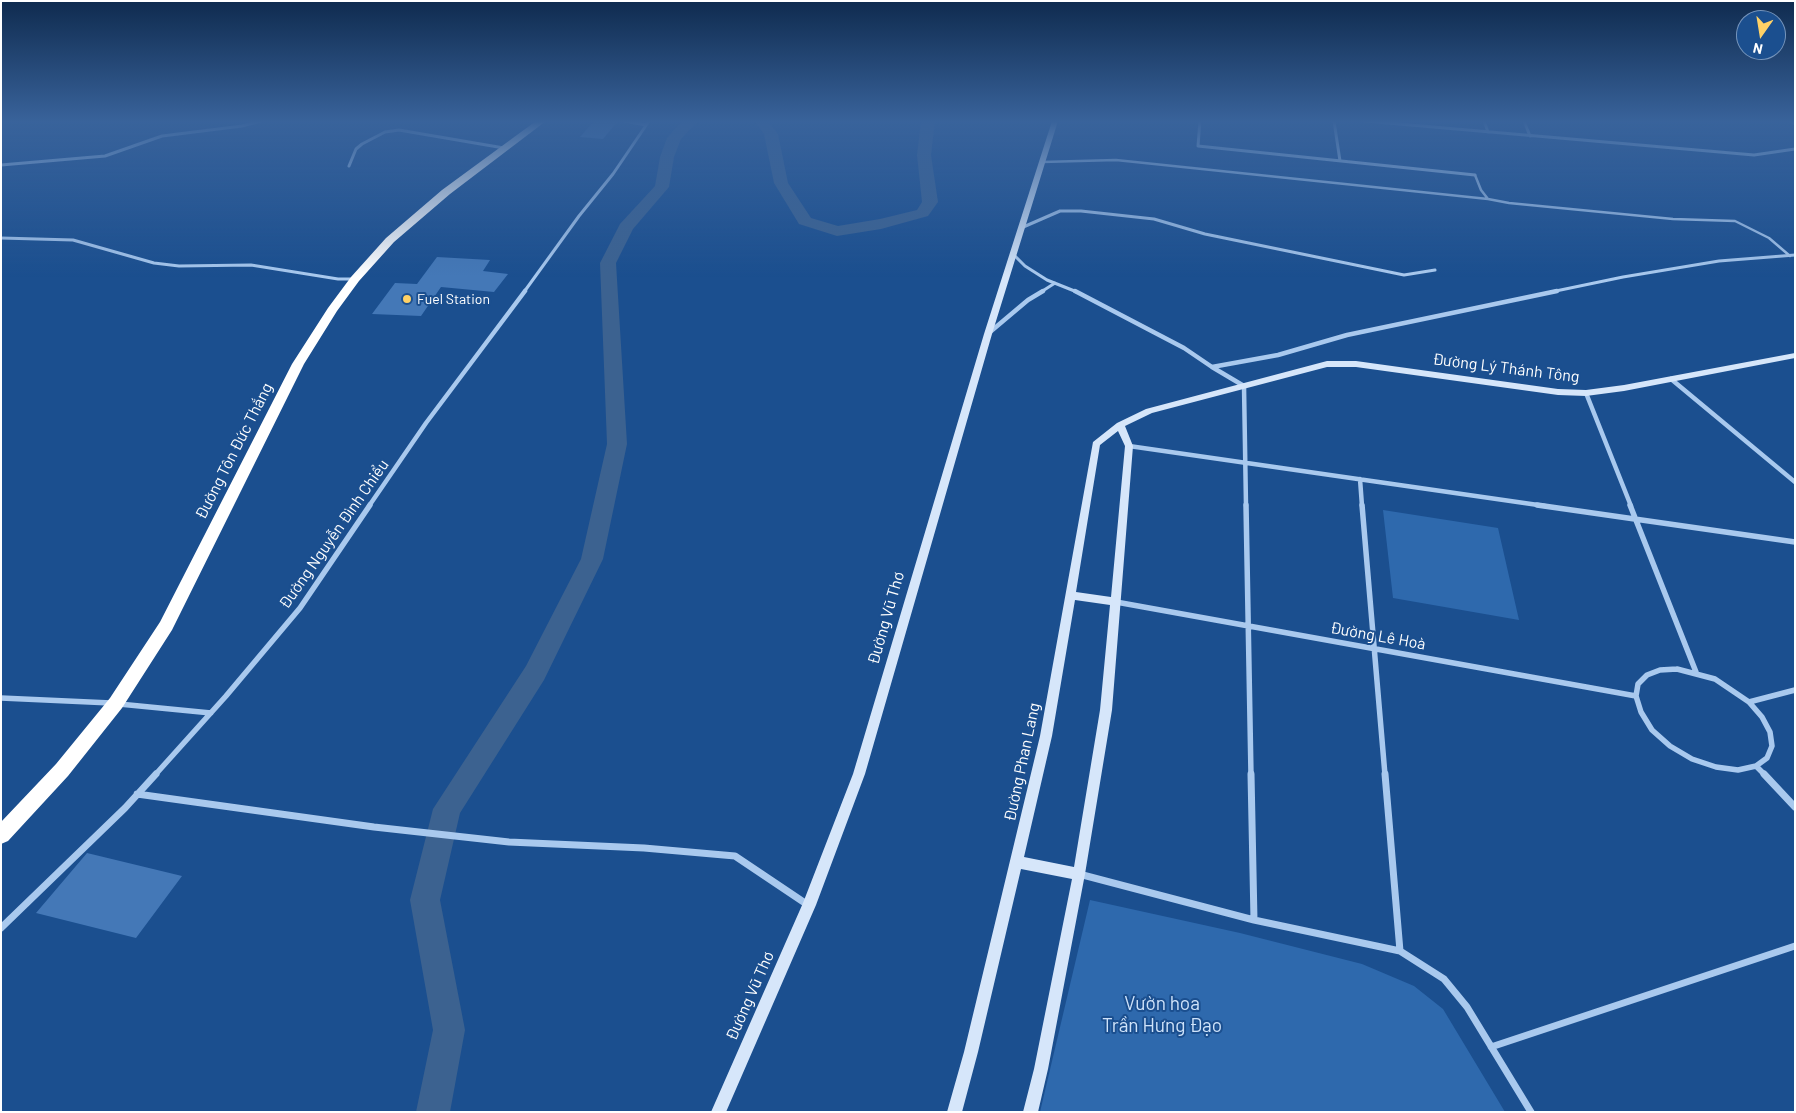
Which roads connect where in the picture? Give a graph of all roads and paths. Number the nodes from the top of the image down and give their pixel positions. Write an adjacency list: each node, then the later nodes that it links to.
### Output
1 (471, 173): 13 (highway, Đường Tôn Đức Thắng)
2 (614, 173): 38 (street, Đường Nguyễn Đình Chiểu)
3 (1039, 173): 8 (street, Đường Vũ Thơ)
4 (1239, 173): 7 (lane)
5 (1455, 173): 6 (street)
6 (1475, 175): 7 (lane)
7 (1488, 199): 11 (lane)
8 (1021, 228): 10 (street, Đường Vũ Thơ); 12 (street)
9 (1, 238): 13 (street)
10 (1013, 254): 14 (street); 15 (street, Đường Vũ Thơ)
11 (1792, 256): 17 (street)
12 (1435, 270)
13 (355, 279): 37 (highway, Đường Tôn Đức Thắng)
14 (1055, 283): 15 (street); 17 (street)
15 (988, 334): 45 (street, Đường Vũ Thơ)
16 (1795, 355): 18 (street, Đường Lý Thánh Tông)
17 (1212, 368): 19 (street)
18 (1671, 379): 20 (street, Đường Lý Thánh Tông); 25 (street)
19 (1244, 386): 20 (street, Đường Lý Thánh Tông); 21 (street, Đường Phan Lang); 23 (street)
20 (1586, 393): 26 (street)
21 (1120, 425): 22 (street); 28 (street, Đường Phan Lang)
22 (1129, 446): 23 (street); 29 (street)
23 (1246, 462): 24 (street); 30 (street)
24 (1360, 479): 26 (street); 31 (street)
25 (1795, 482)
26 (1636, 519): 27 (street); 32 (street)
27 (1795, 542)
28 (1070, 595): 29 (street); 43 (street, Đường Phan Lang)
29 (1116, 602): 30 (street, Đường Lê Hoà); 44 (street)
30 (1249, 626): 31 (street, Đường Lê Hoà); 46 (street)
31 (1375, 649): 34 (street, Đường Lê Hoà); 49 (street)
32 (1696, 672): 34 (street); 36 (street)
33 (1795, 690): 36 (street)
34 (1636, 696): 39 (street)
35 (1, 698): 37 (street)
36 (1749, 702): 39 (street)
37 (116, 703): 38 (street); 42 (highway, Đường Tôn Đức Thắng)
38 (210, 713): 40 (street, Đường Nguyễn Đình Chiểu)
39 (1756, 766): 41 (street)
40 (137, 794): 45 (street); 47 (street, Đường Nguyễn Đình Chiểu)
41 (1795, 807)
42 (1, 835)
43 (1016, 862): 44 (street); 52 (street, Đường Phan Lang)
44 (1079, 874): 46 (street); 53 (street)
45 (809, 905): 51 (street, Đường Vũ Thơ)
46 (1254, 920): 49 (street)
47 (1, 928)
48 (1795, 946): 50 (street)
49 (1400, 951): 50 (street)
50 (1491, 1047): 54 (street)
51 (718, 1112)
52 (954, 1112)
53 (1030, 1112)
54 (1531, 1112)

